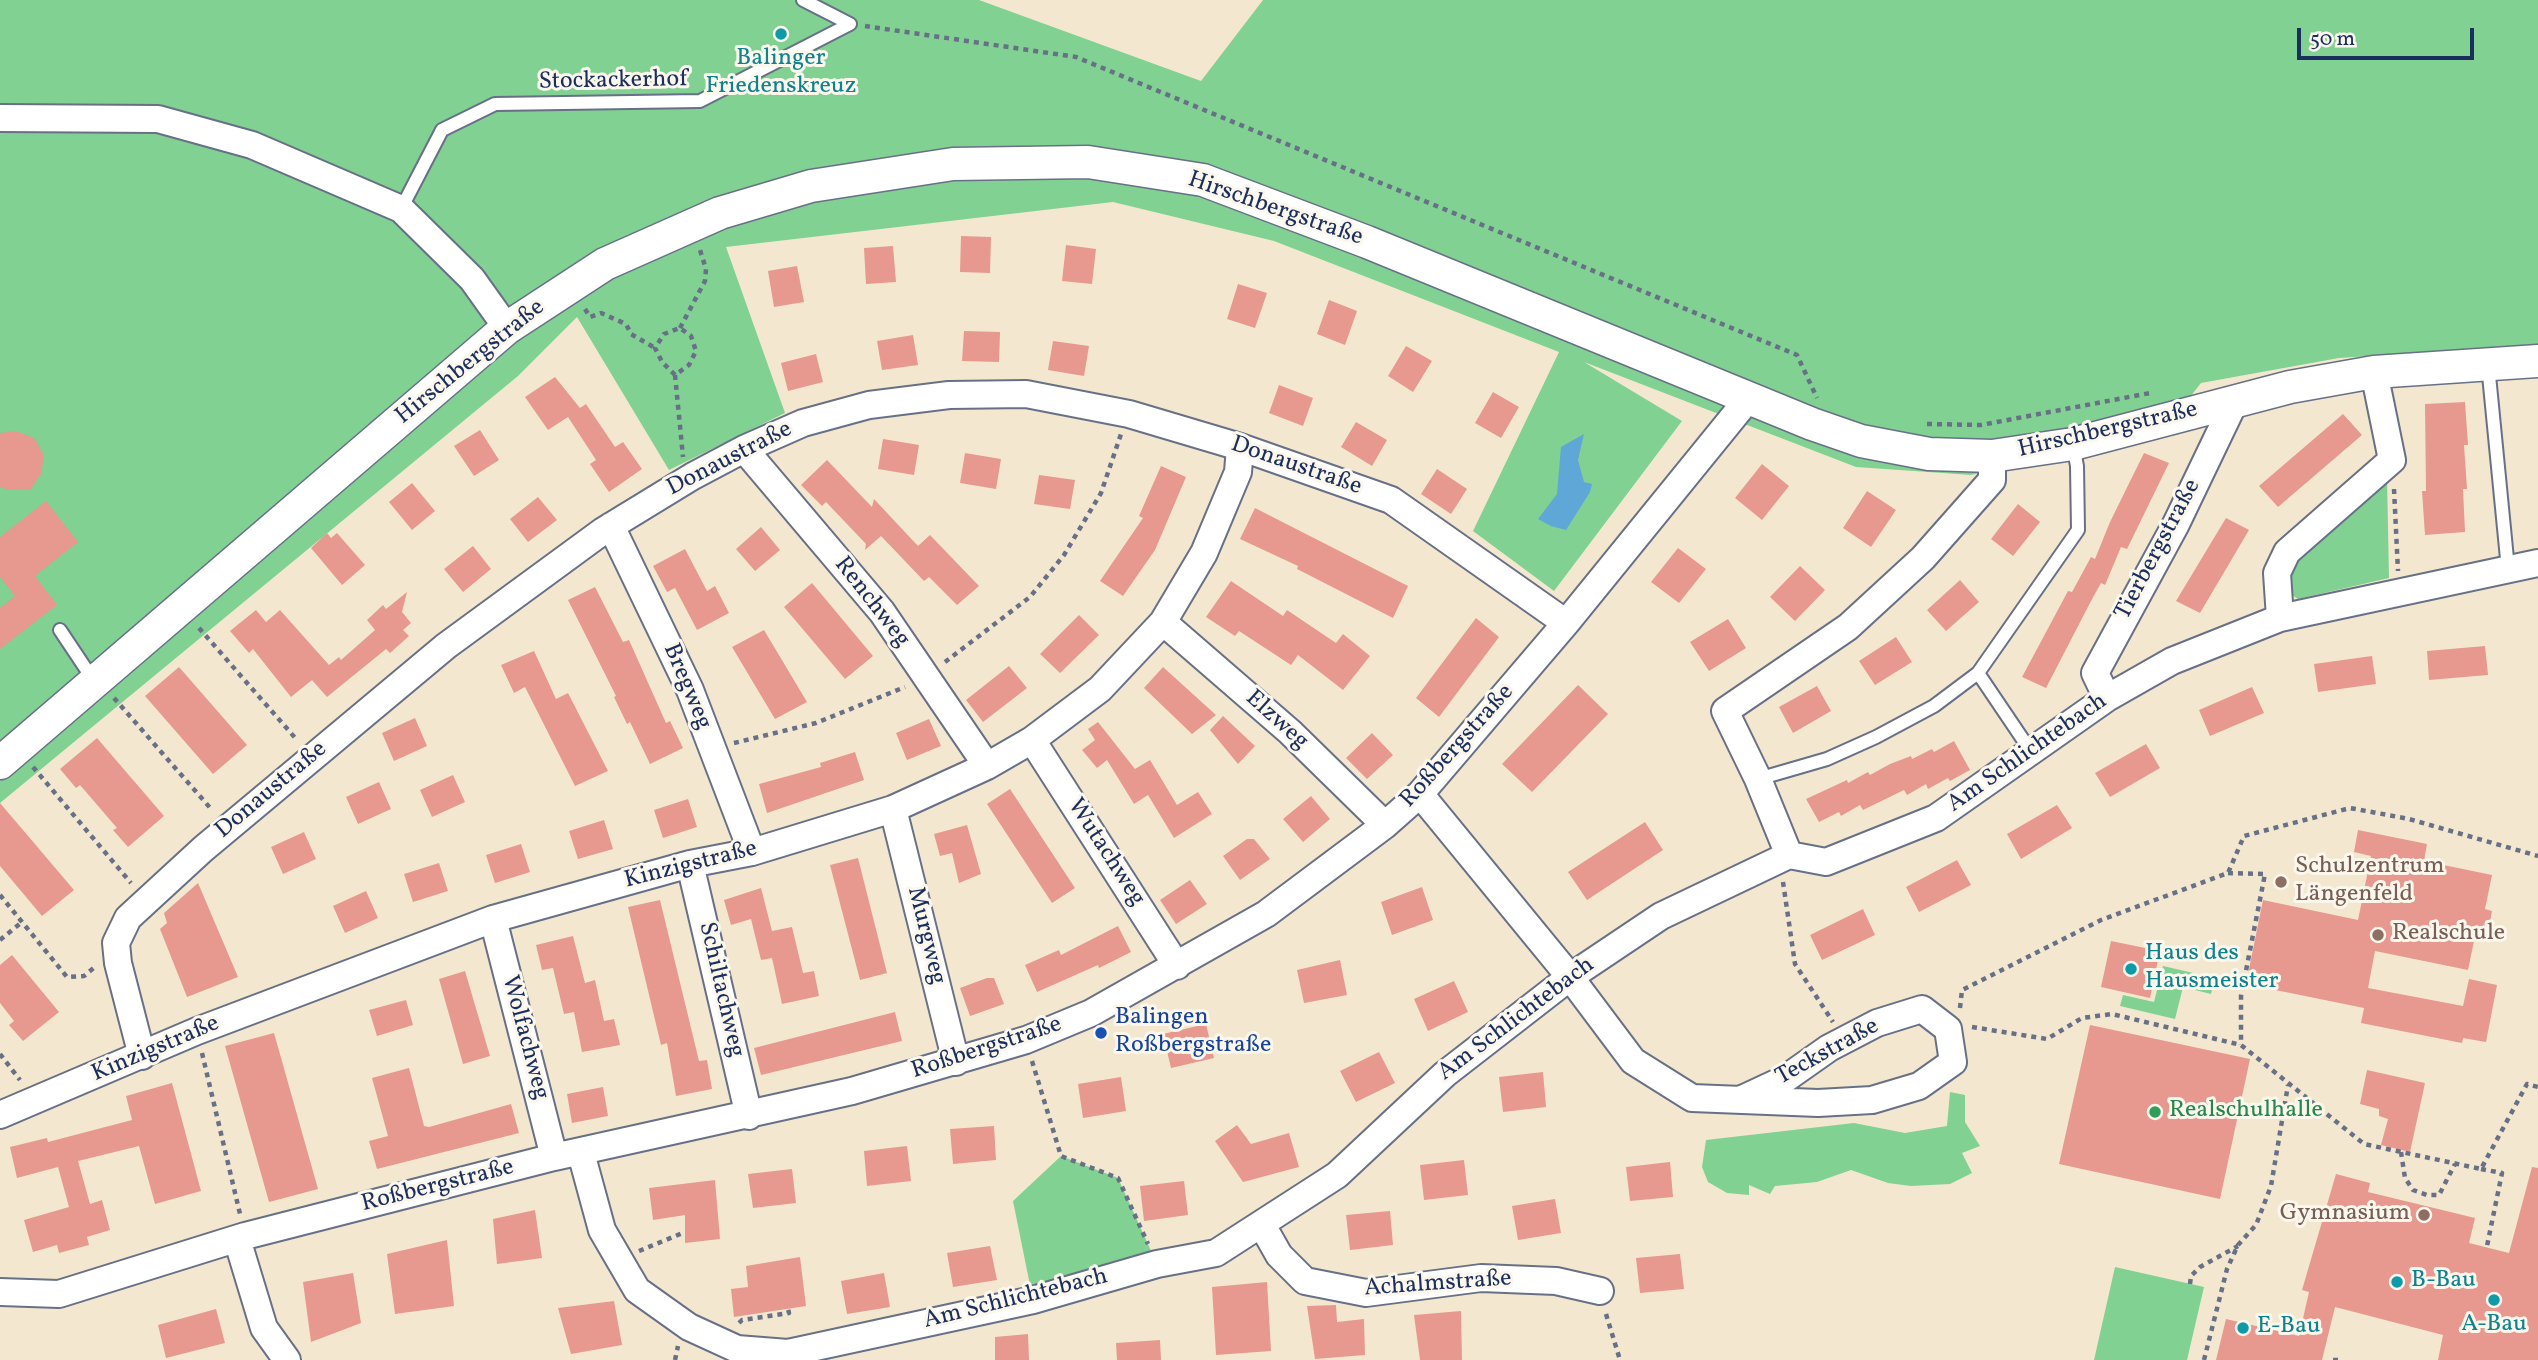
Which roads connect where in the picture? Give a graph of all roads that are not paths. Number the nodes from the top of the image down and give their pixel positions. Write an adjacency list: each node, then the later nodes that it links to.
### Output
1 (803, 0): 3 (lane, Stockackerhof)
2 (0, 118): 3 (street)
3 (401, 209): 4 (street)
4 (507, 328): 8 (street, Hirschbergstraße); 22 (street, Hirschbergstraße)
5 (2538, 360): 6 (street, Hirschbergstraße)
6 (2488, 365): 7 (street, Hirschbergstraße); 16 (lane)
7 (2374, 372): 9 (street, Hirschbergstraße); 17 (street)
8 (1748, 399): 13 (street, Hirschbergstraße); 19 (street, Roßbergstraße)
9 (2235, 401): 10 (street, Hirschbergstraße); 23 (street, Tierbergstraße)
10 (2073, 444): 13 (street, Hirschbergstraße); 21 (lane)
11 (1240, 447): 12 (street, Donaustraße); 18 (street, Kinzigstraße); 19 (street, Donaustraße)
12 (744, 449): 14 (street, Donaustraße); 27 (street, Renchweg)
13 (1992, 456): 28 (street)
14 (611, 526): 32 (street, Bregweg); 38 (street, Donaustraße)
15 (2538, 564): 16 (street, Am Schlichtebach)
16 (2508, 569): 17 (street, Am Schlichtebach)
17 (2280, 618): 23 (street, Am Schlichtebach)
18 (1163, 622): 24 (street, Kinzigstraße); 31 (street, Elzweg)
19 (1566, 623): 29 (street, Roßbergstraße)
20 (60, 630): 22 (lane)
21 (1978, 673): 25 (lane); 28 (lane)
22 (102, 687): 26 (street, Hirschbergstraße)
23 (2107, 698): 25 (street, Am Schlichtebach)
24 (1032, 740): 27 (street, Kinzigstraße); 36 (street, Wutachweg)
25 (2030, 750): 33 (street, Am Schlichtebach)
26 (14, 762)
27 (987, 766): 30 (street, Kinzigstraße)
28 (1758, 779): 33 (street)
29 (1420, 794): 31 (street, Roßbergstraße); 37 (street, Teckstraße)
30 (893, 809): 32 (street, Kinzigstraße); 39 (street, Murgweg)
31 (1385, 825): 36 (street, Roßbergstraße)
32 (752, 852): 34 (street, Kinzigstraße)
33 (1789, 855): 37 (street, Am Schlichtebach)
34 (690, 864): 35 (street, Kinzigstraße); 42 (street, Schiltachweg)
35 (493, 919): 38 (street, Kinzigstraße); 44 (street, Wolfachweg)
36 (1177, 966): 39 (street, Roßbergstraße)
37 (1570, 977): 40 (street, Teckstraße); 45 (street, Am Schlichtebach)
38 (142, 1056): 41 (street, Kinzigstraße)
39 (956, 1062): 42 (street, Roßbergstraße)
40 (1742, 1099): 40 (street, Teckstraße)
41 (0, 1115)
42 (749, 1116): 43 (street, Roßbergstraße)
43 (581, 1153): 44 (street, Roßbergstraße); 45 (street, Am Schlichtebach)
44 (554, 1157): 46 (street, Roßbergstraße)
45 (1262, 1225): 47 (street, Achalmstraße)
46 (241, 1237): 48 (street, Roßbergstraße); 49 (street)
47 (1600, 1291)
48 (0, 1292)
49 (287, 1360)

